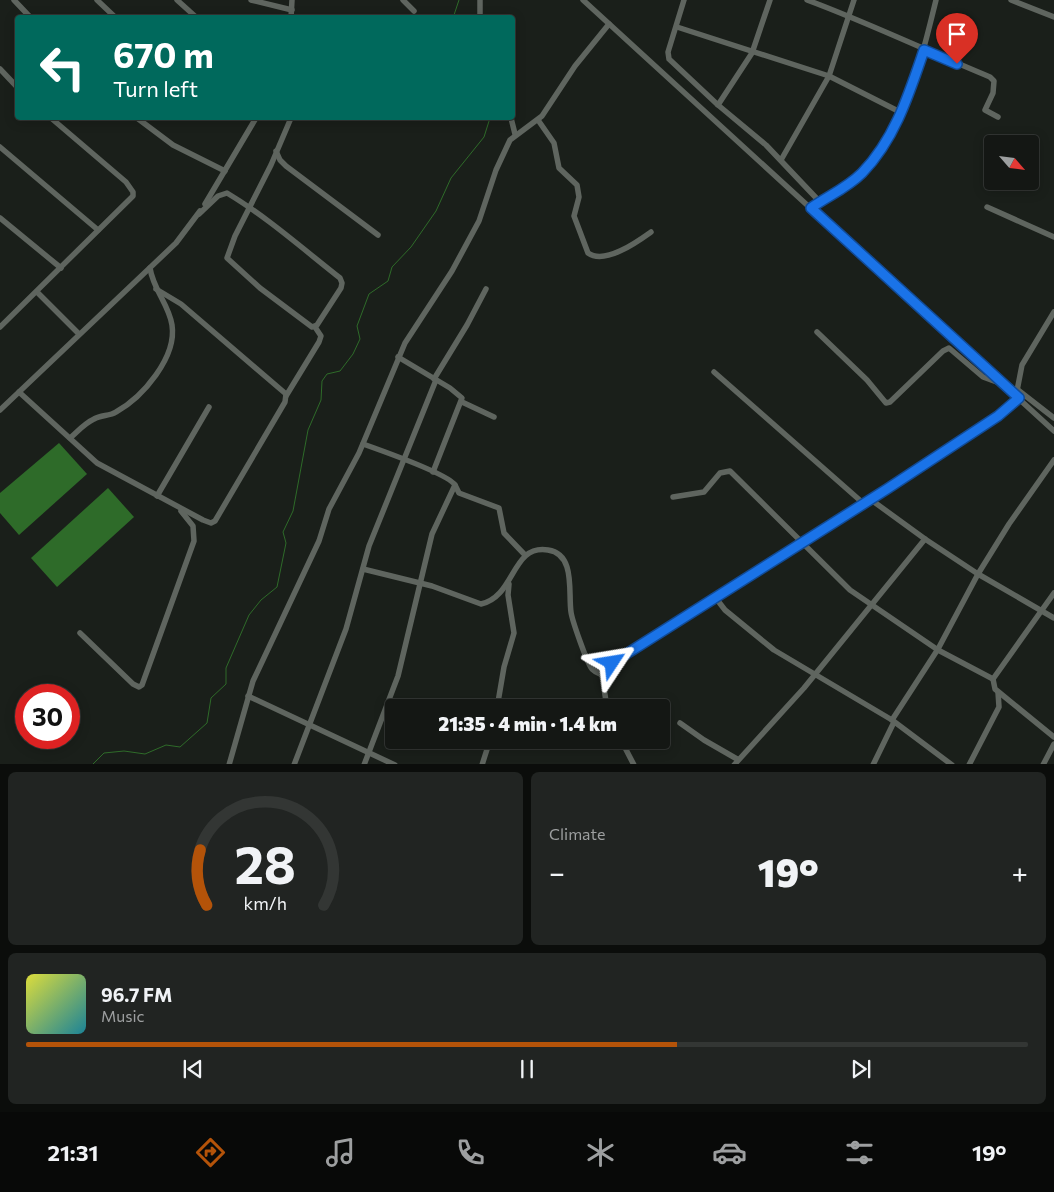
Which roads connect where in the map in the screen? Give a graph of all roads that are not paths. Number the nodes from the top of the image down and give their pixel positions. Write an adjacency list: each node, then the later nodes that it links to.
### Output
1 (14, 0): 17 (street)
2 (97, 0): 18 (street)
3 (177, 0): 19 (street)
4 (251, 0): 15 (street)
5 (292, 0): 15 (street)
6 (403, 0): 16 (street)
7 (480, 0): 21 (street)
8 (583, 0): 24 (street)
9 (684, 0): 25 (street)
10 (770, 0): 27 (street)
11 (807, 0): 22 (street)
12 (854, 0): 22 (street)
13 (936, 0): 26 (street)
14 (1011, 0): 23 (street)
15 (292, 10): 20 (street)
16 (414, 11)
17 (28, 15)
18 (113, 15)
19 (194, 15)
20 (291, 15)
21 (480, 15)
22 (850, 16): 26 (street); 29 (street)
23 (1054, 17)
24 (608, 24): 39 (street); 47 (street)
25 (677, 27): 27 (street); 31 (street)
26 (924, 50): 32 (street); 33 (street)
27 (752, 53): 29 (street); 31 (street)
28 (0, 69): 30 (street)
29 (828, 76): 32 (street); 43 (street)
30 (15, 85)
31 (718, 105): 43 (street)
32 (902, 113): 45 (street)
33 (998, 117)
34 (53, 120): 51 (street)
35 (140, 120): 44 (street)
36 (252, 120): 44 (street)
37 (290, 120): 42 (street)
38 (512, 120): 40 (street)
39 (538, 120): 40 (street); 52 (street)
40 (516, 134): 65 (street)
41 (0, 147): 51 (street)
42 (276, 151): 46 (street); 53 (street)
43 (781, 160): 45 (street)
44 (225, 171): 49 (street)
45 (820, 202): 47 (street)
46 (248, 208): 49 (street); 62 (street); 62 (street)
47 (811, 208): 68 (street)
48 (987, 208): 54 (street)
49 (199, 214): 56 (street)
50 (0, 218): 55 (street)
51 (98, 230): 55 (street)
52 (651, 232)
53 (378, 235)
54 (1054, 237)
55 (61, 268): 59 (street)
56 (150, 268): 57 (street); 64 (street)
57 (156, 289): 71 (street); 78 (street)
58 (486, 289): 67 (street)
59 (37, 292): 61 (street); 64 (street)
60 (1054, 312): 70 (street)
61 (0, 327)
62 (315, 327): 71 (street)
63 (817, 332): 68 (street)
64 (79, 334): 69 (street)
65 (398, 357): 67 (street); 79 (street)
66 (714, 372): 87 (street)
67 (435, 380): 72 (street); 80 (street)
68 (1004, 385): 70 (street)
69 (19, 392): 74 (street); 78 (street)
70 (1018, 395): 76 (street); 77 (street); 86 (street)
71 (286, 396): 88 (street)
72 (462, 402): 75 (street); 82 (street)
73 (209, 407): 84 (street)
74 (0, 410)
75 (494, 416)
76 (1054, 418)
77 (1054, 430)
78 (70, 438): 84 (street)
79 (364, 444): 80 (street); 107 (street)
80 (404, 460): 82 (street); 92 (street)
81 (1054, 460): 93 (street)
82 (433, 472): 83 (street)
83 (455, 485): 91 (street); 95 (street)
84 (157, 496): 88 (street)
85 (673, 497): 90 (street)
86 (870, 499): 87 (street); 89 (street)
87 (863, 503): 90 (street)
88 (178, 507): 101 (street)
89 (925, 539): 93 (street); 98 (street)
90 (802, 541): 97 (street); 98 (street)
91 (525, 556): 94 (street); 104 (street)
92 (363, 568): 95 (street); 112 (street)
93 (978, 574): 99 (street); 102 (street)
94 (511, 577): 95 (street); 108 (street)
95 (420, 583): 117 (street)
96 (1054, 593): 99 (street)
97 (715, 597): 103 (street); 104 (street)
98 (870, 605): 102 (street); 103 (street)
99 (1041, 610): 100 (street); 105 (street)
100 (1054, 618)
101 (80, 633)
102 (938, 649): 105 (street); 110 (street)
103 (813, 674): 110 (street); 118 (street)
104 (602, 675): 109 (street)
105 (993, 679): 106 (street)
106 (998, 692): 113 (street); 127 (street)
107 (248, 696): 112 (street); 119 (street)
108 (499, 699)
109 (606, 699)
110 (893, 721): 125 (street); 126 (street)
111 (680, 723): 118 (street)
112 (308, 725): 117 (street); 120 (street)
113 (1054, 737)
114 (1054, 744): 128 (street)
115 (487, 749): 123 (street)
116 (626, 749): 124 (street)
117 (369, 752): 121 (street); 122 (street)
118 (736, 762)
119 (228, 764)
120 (294, 764)
121 (364, 764)
122 (395, 764)
123 (482, 764)
124 (634, 764)
125 (873, 764)
126 (952, 764)
127 (969, 764)
128 (1043, 764)

